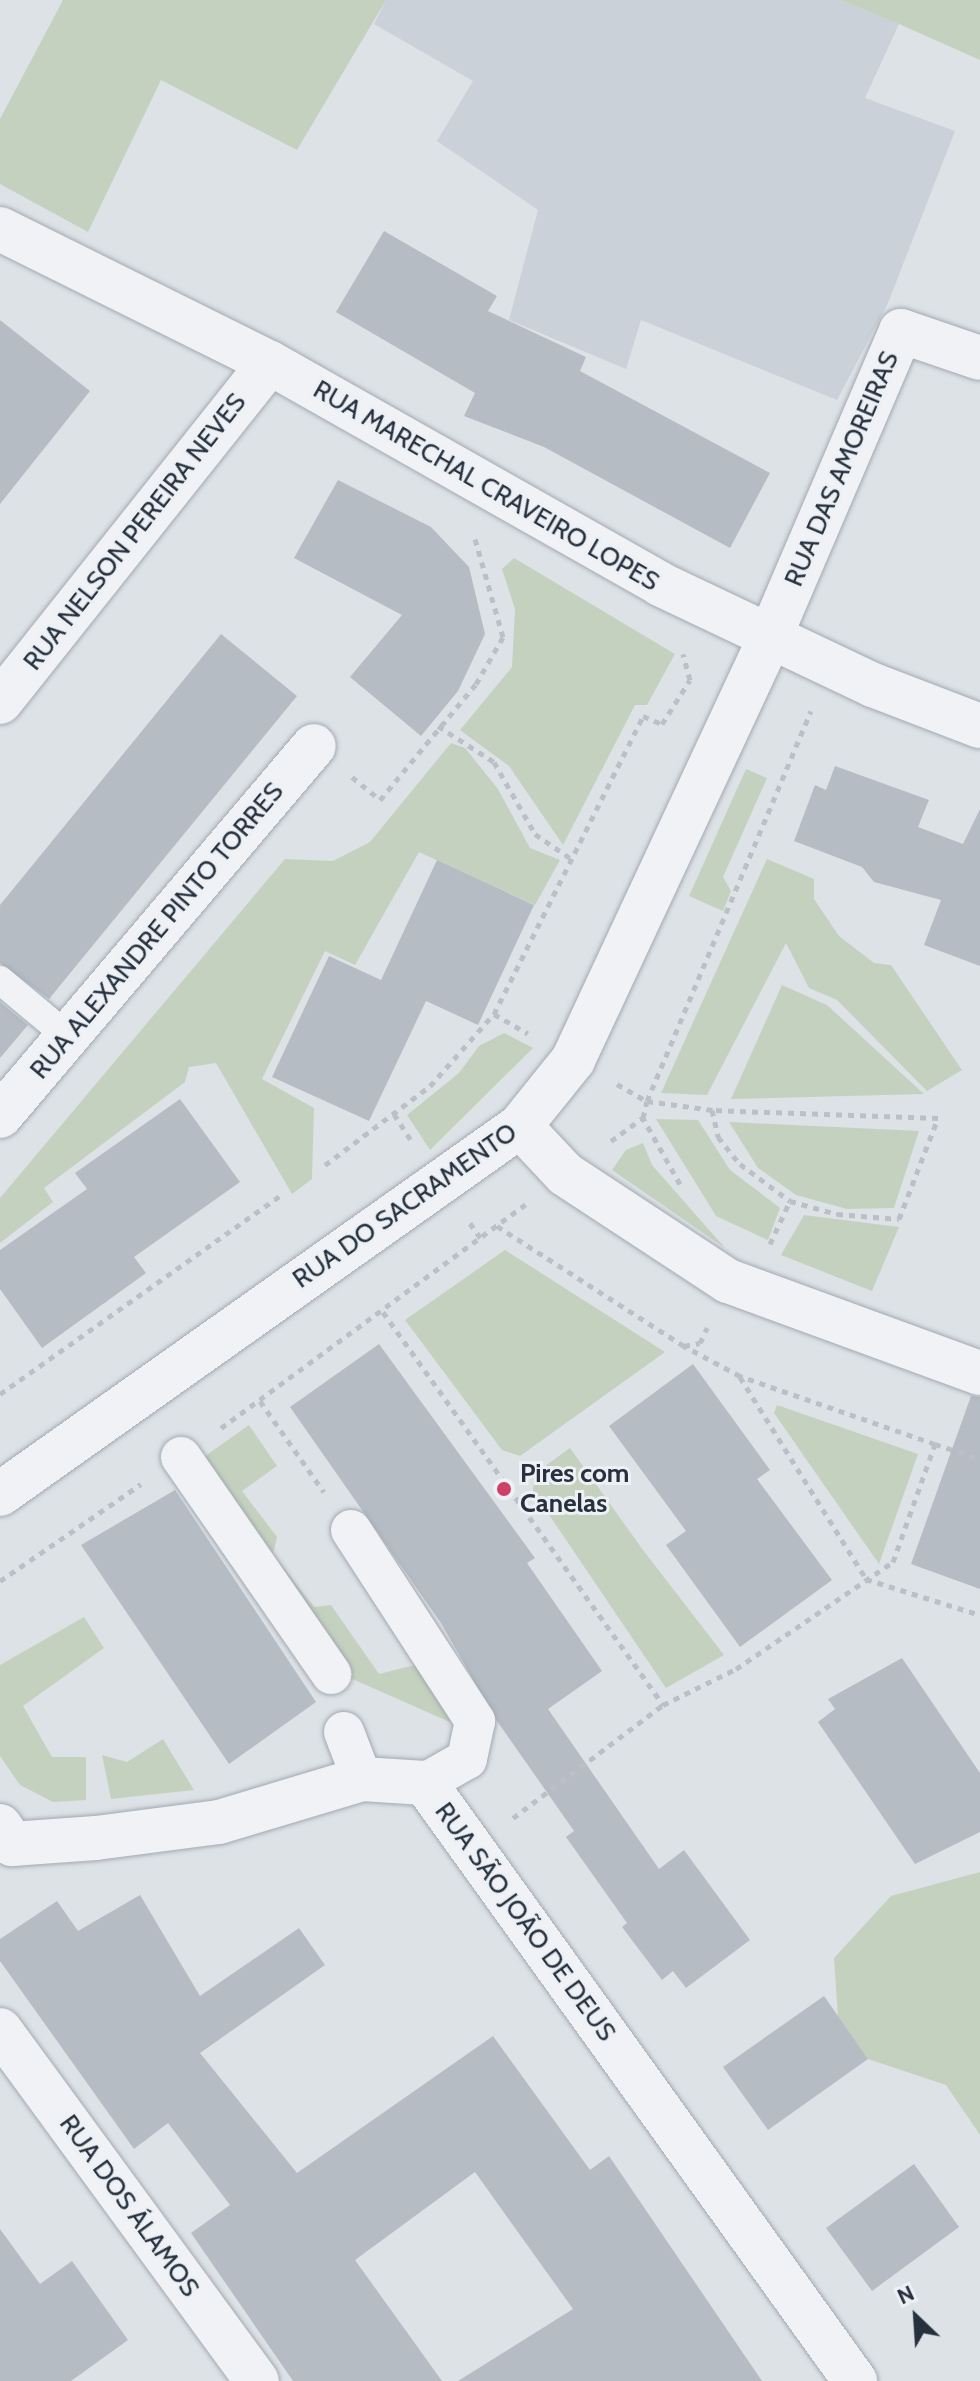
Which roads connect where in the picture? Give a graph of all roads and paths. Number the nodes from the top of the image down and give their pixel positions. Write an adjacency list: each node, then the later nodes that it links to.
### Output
1 (0, 229): 3 (street, RUA MARECHAL CRAVEIRO LOPES)
2 (980, 358): 5 (street, RUA DAS AMOREIRAS)
3 (270, 363): 5 (street, RUA MARECHAL CRAVEIRO LOPES); 8 (street, RUA NELSON PEREIRA NEVES)
4 (473, 531): 9 (path)
5 (769, 639): 7 (street, RUA MARECHAL CRAVEIRO LOPES); 19 (street, RUA DO SACRAMENTO)
6 (681, 644): 12 (path)
7 (829, 666): 10 (street, RUA MARECHAL CRAVEIRO LOPES); 15 (path)
8 (0, 702)
9 (438, 726): 11 (path); 12 (path)
10 (980, 726)
11 (314, 746): 14 (street, RUA ALEXANDRE PINTO TORRES)
12 (573, 860): 20 (path)
13 (0, 980): 14 (lane)
14 (67, 1036): 17 (street, RUA ALEXANDRE PINTO TORRES)
15 (647, 1101): 16 (path); 18 (path)
16 (712, 1110): 24 (path); 24 (path)
17 (0, 1116)
18 (643, 1118): 21 (path); 22 (path)
19 (520, 1126): 21 (street); 37 (street, RUA DO SACRAMENTO)
20 (325, 1165)
21 (565, 1174): 25 (path); 27 (street)
22 (684, 1190)
23 (281, 1195): 32 (path)
24 (790, 1201): 26 (path)
25 (497, 1226): 28 (path); 29 (path)
26 (767, 1249)
27 (728, 1281): 29 (path); 30 (street)
28 (383, 1312): 33 (path); 43 (path)
29 (684, 1346): 31 (path)
30 (980, 1373)
31 (740, 1376): 34 (path); 39 (path)
32 (0, 1394)
33 (260, 1401): 35 (path); 38 (path)
34 (935, 1444): 36 (path); 39 (path)
35 (181, 1457): 40 (path); 42 (street)
36 (980, 1459)
37 (0, 1494)
38 (351, 1530): 45 (street)
39 (866, 1579): 41 (path); 43 (path)
40 (0, 1581)
41 (980, 1615)
42 (331, 1674)
43 (663, 1705): 45 (path)
44 (344, 1732): 46 (street)
45 (441, 1774): 46 (street, RUA SÃO JOÃO DE DEUS); 50 (street, RUA SÃO JOÃO DE DEUS)
46 (362, 1779): 47 (street, RUA SÃO JOÃO DE DEUS)
47 (4, 1841)
48 (0, 2030): 49 (street, RUA DOS ÁLAMOS)
49 (257, 2381)
50 (855, 2381)

